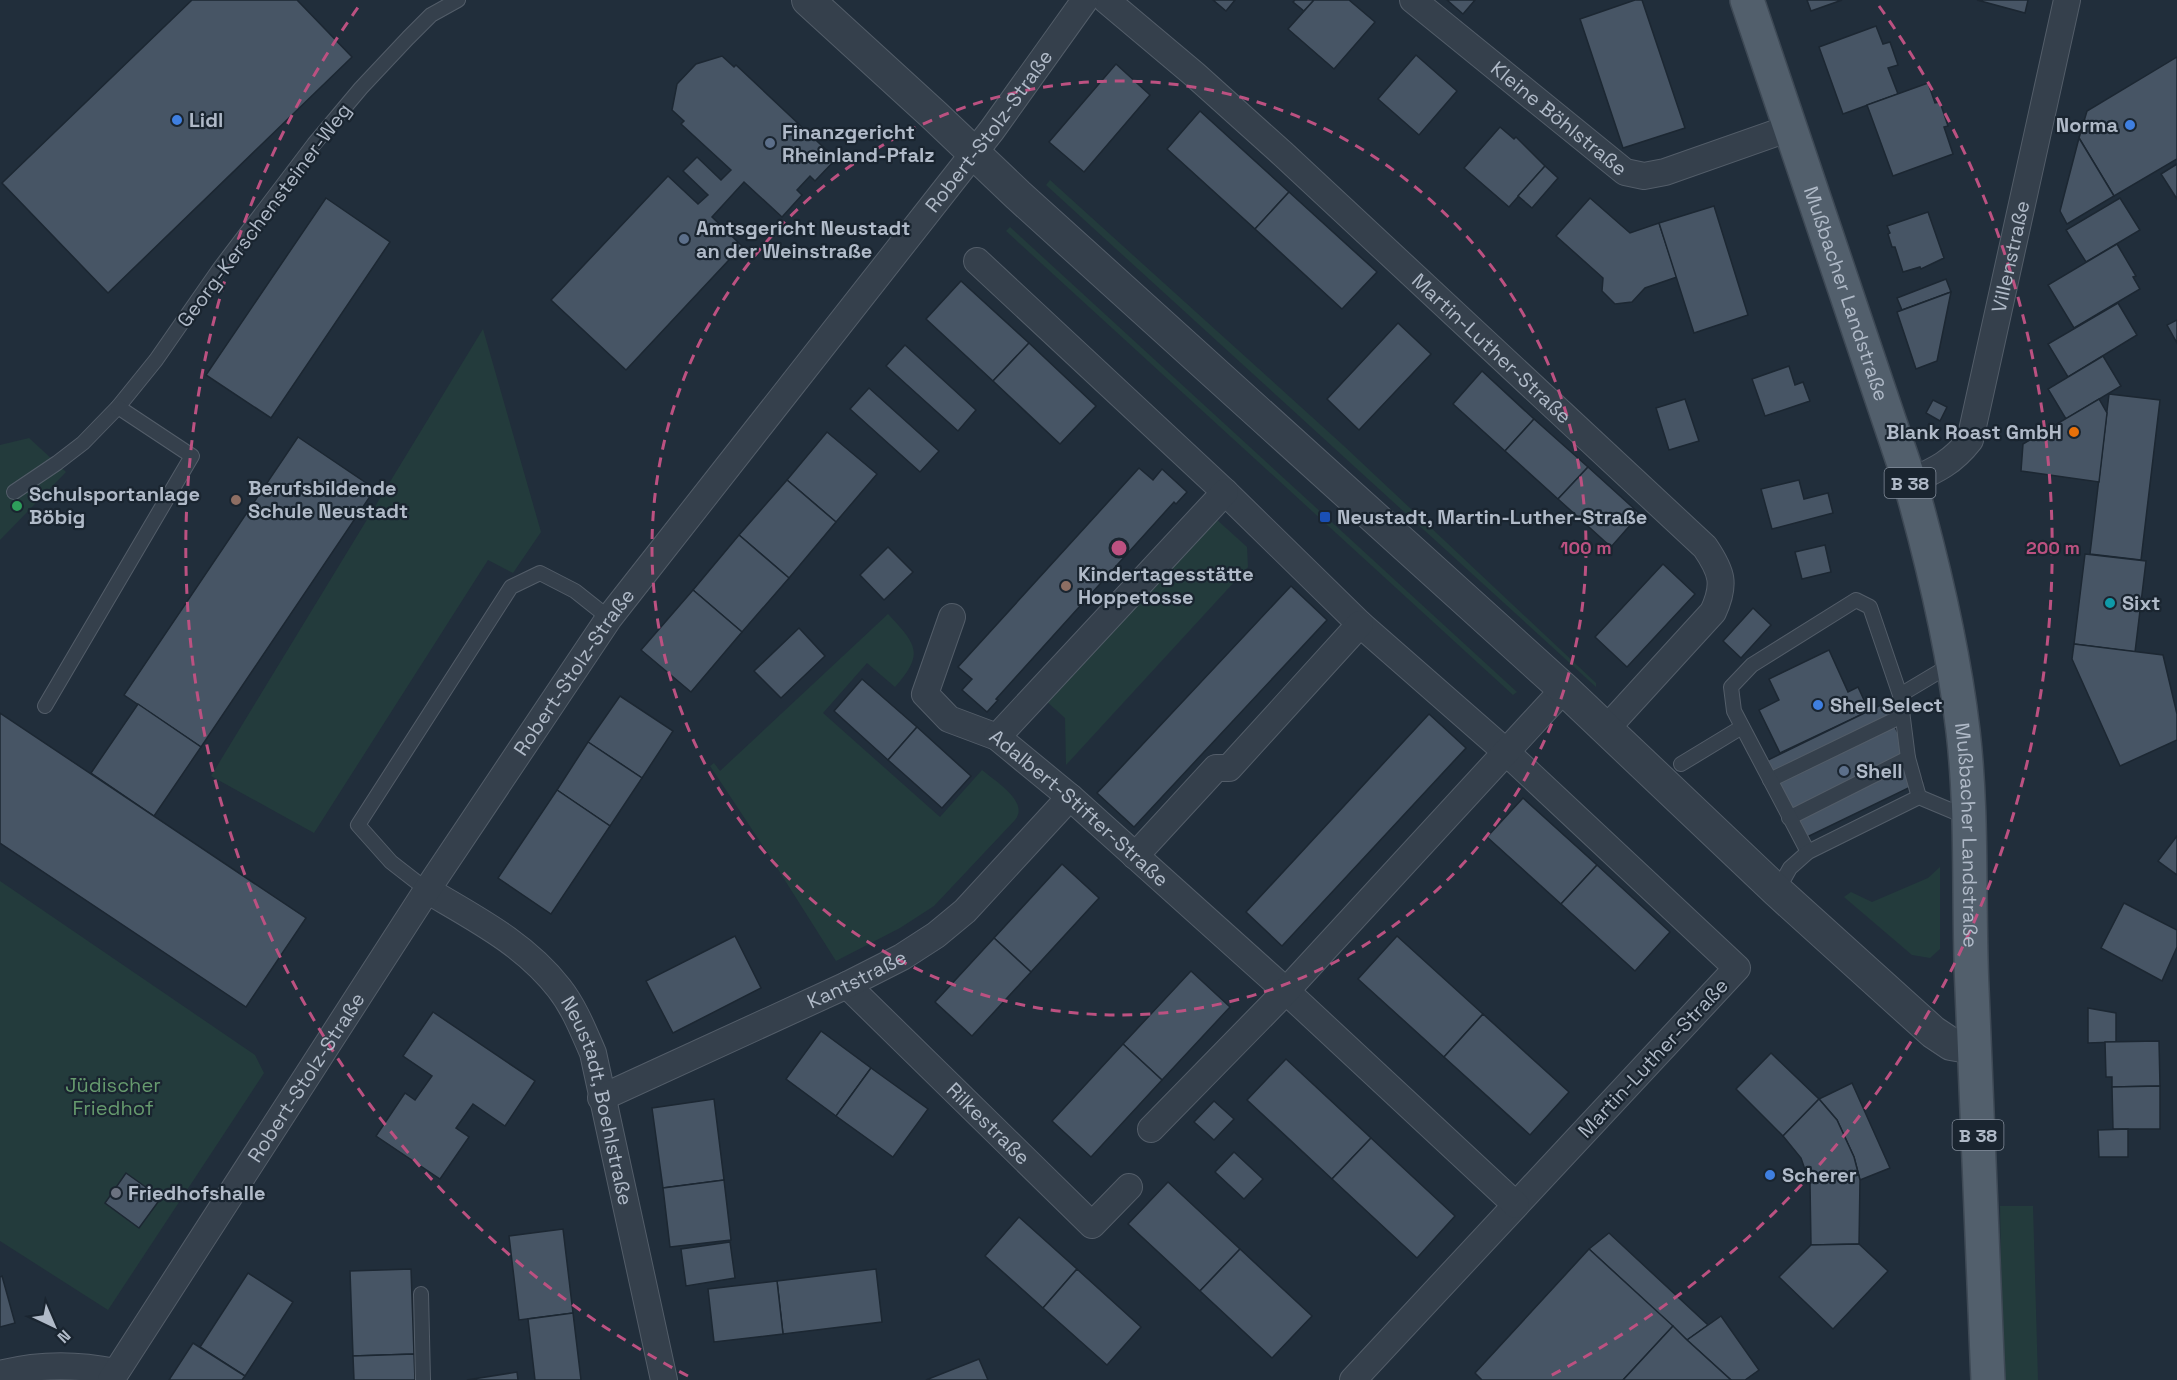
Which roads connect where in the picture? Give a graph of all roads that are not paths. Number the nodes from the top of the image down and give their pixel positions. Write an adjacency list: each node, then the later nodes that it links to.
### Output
1 (458, 0): 11 (lane, Georg-Kerschensteiner-Weg)
2 (808, 0): 9 (street)
3 (1085, 0): 9 (street, Robert-Stolz-Straße)
4 (1106, 0): 24 (street, Martin-Luther-Straße)
5 (1413, 0): 8 (street, Kleine Böhlstraße)
6 (1747, 0): 8 (main road, Mußbacher Landstraße / B 38)
7 (2067, 0): 12 (street, Villenstraße)
8 (1790, 128): 12 (main road, Mußbacher Landstraße / B 38)
9 (973, 152): 16 (street, Robert-Stolz-Straße); 19 (street)
10 (977, 261): 14 (street, Martin-Luther-Straße)
11 (118, 407): 13 (lane, Georg-Kerschensteiner-Weg); 21 (lane)
12 (1910, 482): 18 (main road, Mußbacher Landstraße / B 38)
13 (14, 492)
14 (1225, 492): 17 (street, Martin-Luther-Straße); 25 (street)
15 (952, 617): 25 (street, Adalbert-Stifter-Straße)
16 (609, 618): 36 (street, Robert-Stolz-Straße); 36 (lane)
17 (1360, 624): 26 (street, Martin-Luther-Straße); 35 (street)
18 (1953, 664): 20 (lane); 33 (main road, Mußbacher Landstraße / B 38)
19 (1564, 689): 24 (street); 26 (street)
20 (1900, 696): 22 (lane); 23 (lane)
21 (45, 706)
22 (1902, 716): 27 (lane); 29 (lane)
23 (1742, 727): 28 (lane); 29 (lane)
24 (1606, 729): 37 (street)
25 (997, 737): 30 (street, Adalbert-Stifter-Straße)
26 (1505, 751): 39 (street); 44 (street, Martin-Luther-Straße)
27 (1908, 758): 31 (lane); 32 (lane)
28 (1681, 764)
29 (1770, 780): 32 (lane)
30 (1070, 797): 35 (street, Adalbert-Stifter-Straße); 38 (street, Kantstraße)
31 (1919, 797): 33 (lane); 34 (lane)
32 (1789, 818): 34 (lane)
33 (1969, 818): 40 (main road, Mußbacher Landstraße / B 38)
34 (1808, 852): 37 (lane)
35 (1135, 856): 39 (street, Adalbert-Stifter-Straße)
36 (427, 890): 41 (street, Neustadt, Boehlstraße); 47 (street, Robert-Stolz-Straße)
37 (1777, 891): 40 (street)
38 (847, 985): 41 (street, Kantstraße); 43 (street, Rilkestraße)
39 (1286, 991): 42 (street); 44 (street, Adalbert-Stifter-Straße)
40 (1974, 1048): 51 (main road, Mußbacher Landstraße / B 38)
41 (601, 1098): 49 (street, Neustadt, Boehlstraße)
42 (1151, 1130)
43 (1129, 1187)
44 (1516, 1204): 50 (street, Martin-Luther-Straße)
45 (421, 1294): 48 (lane)
46 (0, 1374): 47 (street)
47 (113, 1376)
48 (423, 1380)
49 (664, 1380)
50 (1353, 1380)
51 (1988, 1380)

